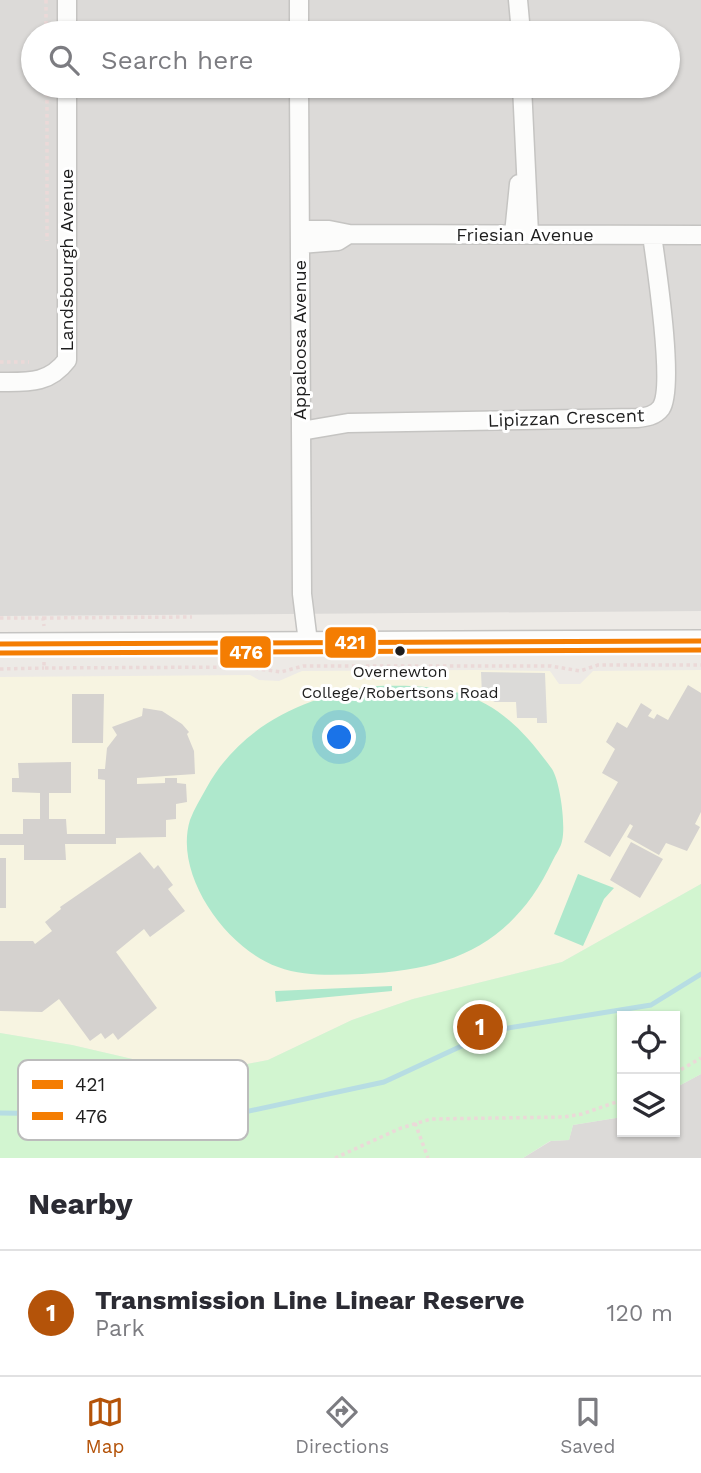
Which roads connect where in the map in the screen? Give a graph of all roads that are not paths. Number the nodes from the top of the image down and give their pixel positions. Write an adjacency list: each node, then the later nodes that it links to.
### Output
1 (67, 0): 4 (street)
2 (299, 0): 5 (street)
3 (519, 0): 6 (street)
4 (67, 21)
5 (299, 21)
6 (520, 21)
7 (67, 98): 14 (street, Landsbourgh Avenue)
8 (299, 98): 13 (street, Appaloosa Avenue)
9 (522, 98): 10 (street)
10 (522, 234): 11 (street, Friesian Avenue); 13 (street, Friesian Avenue)
11 (658, 235): 12 (street, Friesian Avenue); 15 (street, Lipizzan Crescent)
12 (701, 235)
13 (300, 237): 15 (street, Appaloosa Avenue)
14 (0, 382)
15 (301, 424): 17 (street, Appaloosa Avenue)
16 (701, 641): 17 (street)
17 (301, 642): 18 (street)
18 (0, 644)

